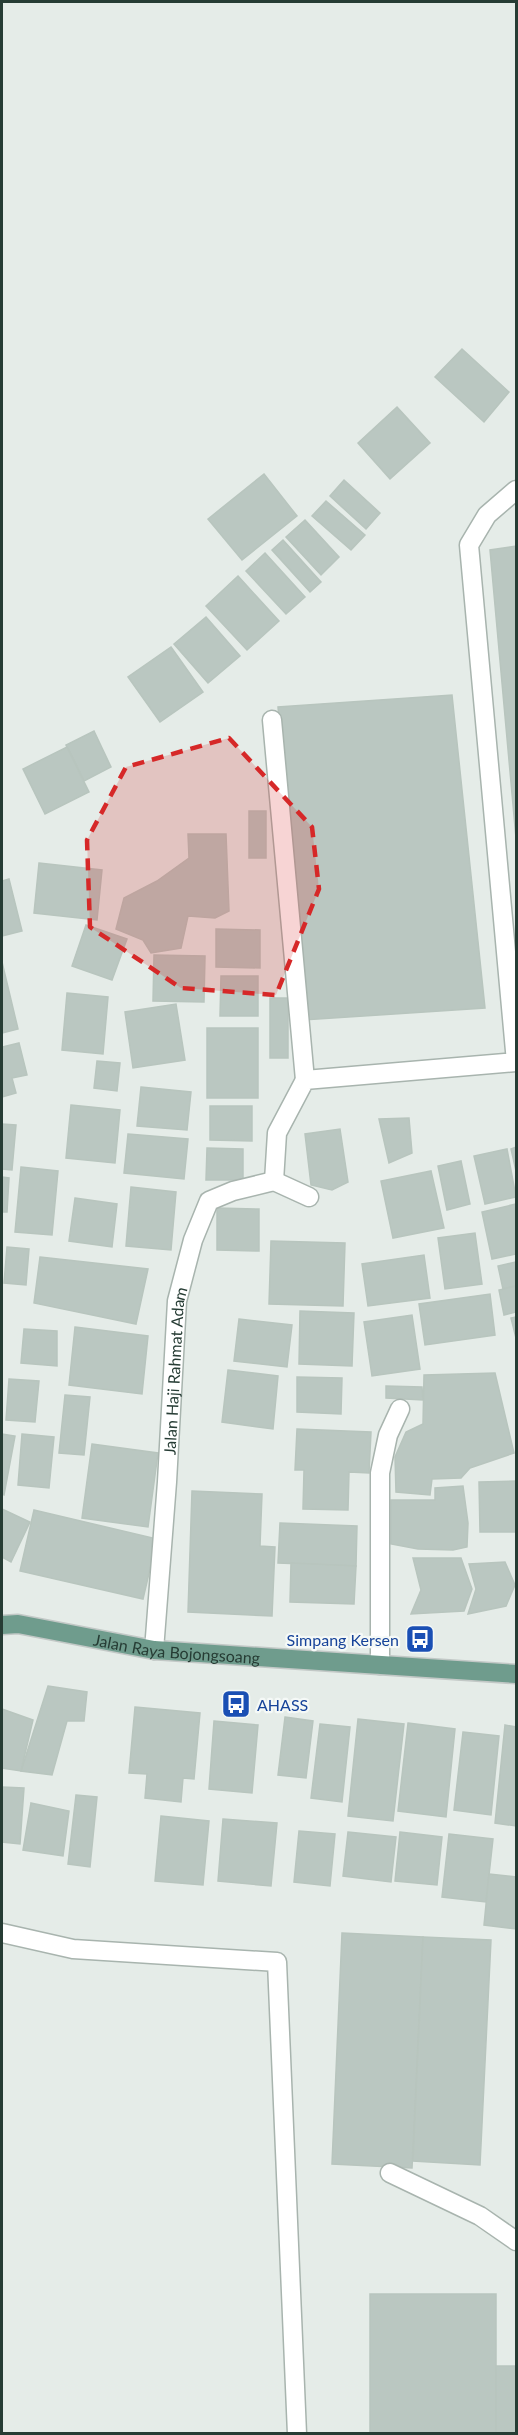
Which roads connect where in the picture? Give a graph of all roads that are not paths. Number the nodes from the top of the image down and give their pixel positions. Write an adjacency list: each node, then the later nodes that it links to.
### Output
1 (516, 490): 3 (street)
2 (272, 720): 3 (street)
3 (305, 1080): 4 (street)
4 (274, 1181): 5 (street); 8 (street, Jalan Haji Rahmat Adam)
5 (309, 1197)
6 (400, 1409): 9 (street)
7 (10, 1625): 8 (main road, Jalan Raya Bojongsoang)
8 (154, 1650): 9 (main road, Jalan Raya Bojongsoang)
9 (380, 1665): 10 (main road, Jalan Raya Bojongsoang)
10 (516, 1674)
11 (2, 1933): 14 (street)
12 (390, 2173): 13 (street)
13 (516, 2241)
14 (297, 2433)

